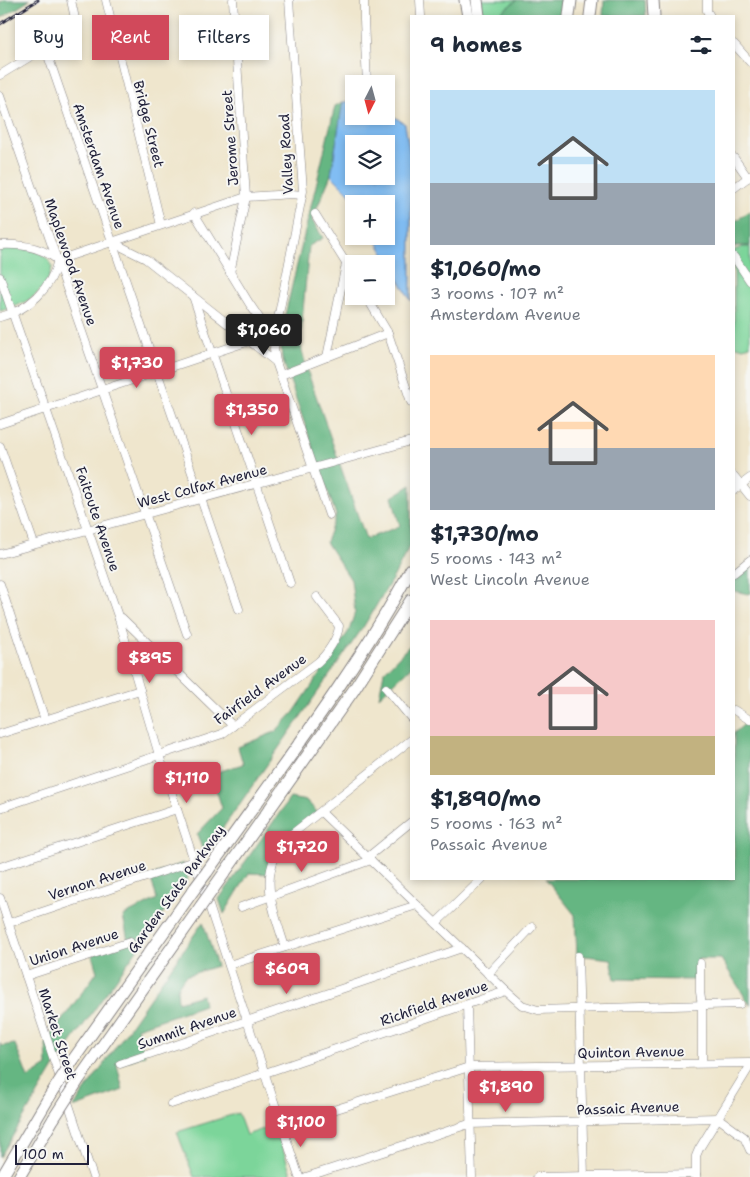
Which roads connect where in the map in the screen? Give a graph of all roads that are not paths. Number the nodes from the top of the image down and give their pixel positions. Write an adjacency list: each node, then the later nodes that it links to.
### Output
1 (71, 0): 15 (street)
2 (106, 0): 39 (street, Bridge Street)
3 (233, 0): 36 (street, Jerome Street)
4 (289, 0): 35 (street, Valley Road)
5 (364, 0): 30 (street)
6 (420, 0): 16 (street)
7 (466, 0): 17 (highway)
8 (478, 0): 17 (highway)
9 (571, 0): 18 (highway)
10 (578, 0): 19 (highway)
11 (593, 0): 20 (highway); 21 (highway)
12 (653, 0): 22 (highway)
13 (661, 0): 23 (highway)
14 (707, 0): 24 (street)
15 (74, 15)
16 (421, 15)
17 (475, 15)
18 (569, 15)
19 (576, 15)
20 (590, 15)
21 (594, 15)
22 (654, 15)
23 (662, 15)
24 (709, 15)
25 (735, 45): 28 (street)
26 (25, 60): 29 (street)
27 (50, 60): 40 (street, Amsterdam Avenue)
28 (750, 62)
29 (0, 75)
30 (367, 75)
31 (0, 96): 43 (street, Maplewood Avenue)
32 (735, 159): 33 (street)
33 (749, 177): 34 (street)
34 (735, 187)
35 (302, 195): 36 (street); 54 (street, Valley Road)
36 (246, 197): 37 (street); 46 (street, Jerome Street)
37 (194, 214): 39 (street); 46 (street)
38 (315, 214): 44 (street)
39 (160, 225): 40 (street)
40 (112, 242): 43 (street); 49 (street, Amsterdam Avenue); 59 (street)
41 (0, 246): 43 (street)
42 (735, 259): 48 (street)
43 (58, 260): 51 (street); 61 (street, Maplewood Avenue)
44 (345, 262)
45 (345, 269): 57 (street)
46 (230, 273): 54 (street)
47 (0, 277): 51 (street, Faitoute Avenue)
48 (750, 282)
49 (192, 296): 55 (street, Amsterdam Avenue); 56 (street)
50 (371, 305): 53 (street)
51 (12, 313): 52 (street); 63 (street, Faitoute Avenue)
52 (0, 317)
53 (388, 333): 57 (street); 62 (street)
54 (272, 334): 55 (street); 58 (street, Valley Road)
55 (248, 340): 56 (street); 58 (street, Amsterdam Avenue)
56 (211, 353): 59 (street); 70 (street)
57 (327, 357): 60 (street)
58 (276, 362): 60 (street)
59 (156, 371): 61 (street); 74 (street)
60 (281, 375): 67 (street)
61 (102, 390): 63 (street); 75 (street, Maplewood Avenue)
62 (410, 399)
63 (46, 409): 64 (street); 77 (street, Faitoute Avenue)
64 (0, 424)
65 (410, 441): 67 (street, West Colfax Avenue)
66 (0, 446): 78 (street)
67 (313, 468): 70 (street, West Colfax Avenue); 76 (street)
68 (735, 477): 71 (street)
69 (750, 478): 71 (street)
70 (256, 484): 74 (street, West Colfax Avenue); 83 (street)
71 (741, 485): 72 (street); 73 (street)
72 (735, 489)
73 (750, 496)
74 (200, 499): 75 (street, West Colfax Avenue); 87 (street)
75 (145, 514): 77 (street, West Colfax Avenue); 89 (street, Maplewood Avenue)
76 (328, 515)
77 (89, 530): 78 (street, West Colfax Avenue); 88 (street, Faitoute Avenue)
78 (34, 544): 79 (street, West Colfax Avenue)
79 (0, 554)
80 (750, 560): 82 (street)
81 (410, 571): 143 (highway, Garden State Parkway, bridge)
82 (735, 572)
83 (290, 583)
84 (0, 584): 94 (street)
85 (317, 597): 96 (street, Fairfield Avenue)
86 (410, 602): 144 (highway, bridge)
87 (239, 610)
88 (119, 620): 91 (street, Faitoute Avenue); 96 (street)
89 (187, 634)
90 (386, 688): 93 (street)
91 (140, 690): 94 (street); 99 (street, Faitoute Avenue)
92 (735, 711): 95 (street)
93 (410, 717)
94 (45, 720): 97 (street)
95 (750, 720)
96 (233, 726): 99 (street, Fairfield Avenue)
97 (0, 734)
98 (410, 741): 102 (street)
99 (159, 755): 100 (street, Fairfield Avenue); 101 (street, Faitoute Avenue)
100 (0, 808)
101 (177, 809): 105 (street, Faitoute Avenue); 106 (street)
102 (321, 812): 104 (street); 108 (street)
103 (410, 823): 104 (street)
104 (370, 859): 108 (street); 110 (street)
105 (194, 861): 112 (street, Vernon Avenue); 120 (street, Faitoute Avenue)
106 (0, 867)
107 (481, 880): 113 (street)
108 (270, 896): 111 (street); 116 (street)
109 (0, 898): 112 (street, Market Street)
110 (417, 905): 113 (street); 116 (street)
111 (240, 907)
112 (9, 923): 122 (street, Market Street)
113 (436, 923): 117 (street)
114 (532, 927): 121 (street)
115 (130, 942): 122 (street, Union Avenue)
116 (285, 947): 120 (street)
117 (462, 948): 121 (street); 128 (street, Summit Avenue)
118 (578, 956): 127 (street)
119 (700, 963): 126 (street)
120 (228, 965): 128 (street, Faitoute Avenue)
121 (488, 974): 123 (street)
122 (26, 976): 145 (street, Market Street)
123 (506, 992): 125 (street, Richfield Avenue); 127 (street, Richfield Avenue)
124 (740, 1004): 126 (street, Richfield Avenue)
125 (467, 1005): 133 (street); 134 (street, Richfield Avenue)
126 (702, 1006): 127 (street, Richfield Avenue); 130 (street)
127 (580, 1009): 131 (street)
128 (248, 1020): 129 (street, Summit Avenue); 134 (street, Faitoute Avenue)
129 (120, 1064)
130 (702, 1064): 131 (street, Quinton Avenue); 132 (street, Quinton Avenue)
131 (582, 1065): 133 (street, Quinton Avenue); 137 (street)
132 (750, 1065): 136 (street)
133 (469, 1066): 138 (street); 139 (street, Quinton Avenue)
134 (265, 1074): 135 (street, Richfield Avenue); 139 (street, Faitoute Avenue)
135 (171, 1104)
136 (718, 1118): 137 (street, Passaic Avenue); 140 (street); 142 (street)
137 (583, 1122): 138 (street, Passaic Avenue); 150 (street)
138 (471, 1125): 147 (street, Passaic Avenue); 148 (street)
139 (282, 1126): 146 (street, Faitoute Avenue)
140 (750, 1150)
141 (639, 1176): 142 (street); 150 (street)
142 (696, 1176)
143 (2, 1177)
144 (19, 1177)
145 (93, 1177)
146 (299, 1177)
147 (306, 1177)
148 (472, 1177)
149 (537, 1177): 150 (street)
150 (584, 1177)

